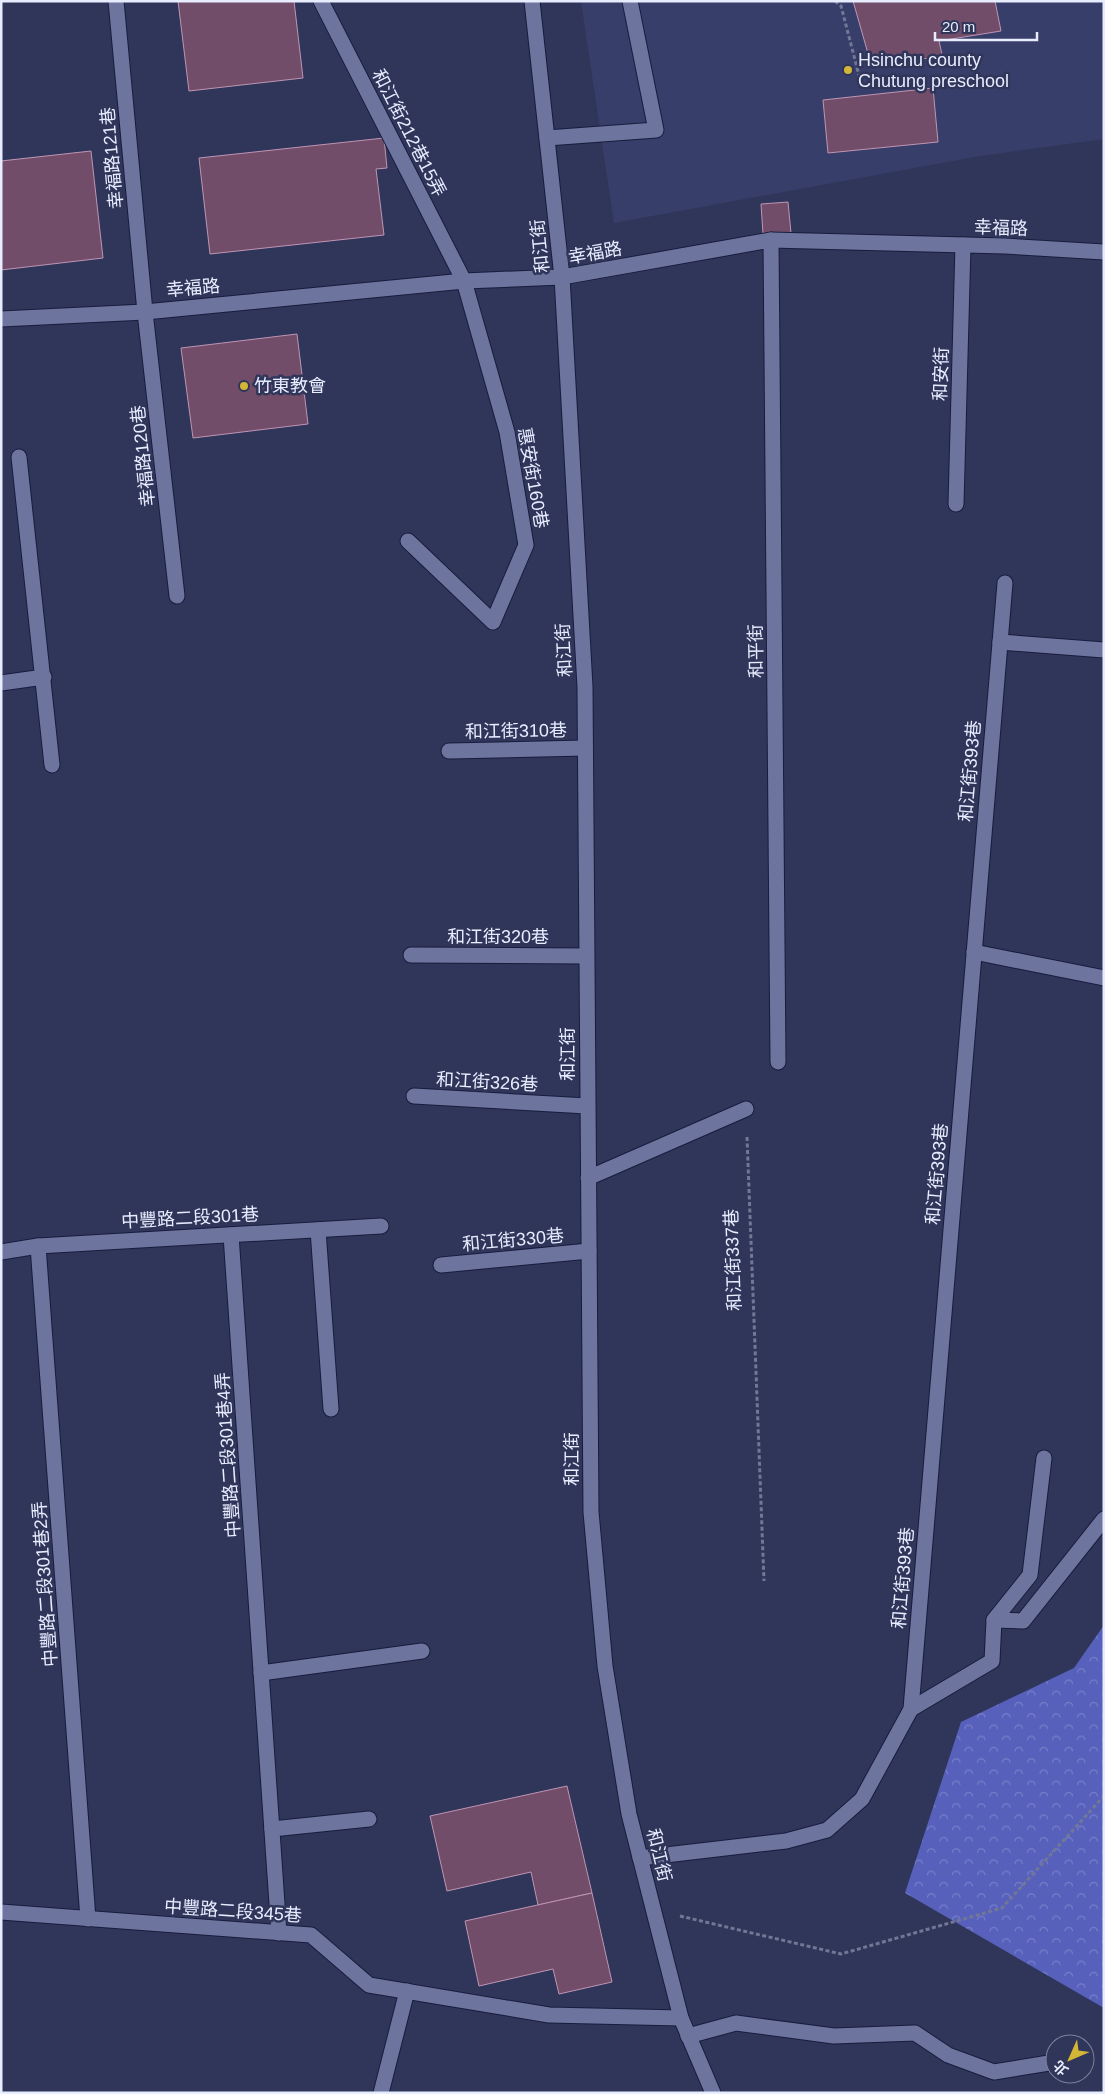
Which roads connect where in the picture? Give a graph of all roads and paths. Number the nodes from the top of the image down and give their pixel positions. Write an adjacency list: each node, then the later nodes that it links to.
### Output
1 (116, 1): 13 (street, 幸福路121巷)
2 (321, 1): 12 (street, 和江街212巷15弄)
3 (532, 1): 7 (street, 和江街)
4 (630, 1): 7 (street)
5 (835, 1): 6 (path)
6 (861, 83)
7 (547, 138): 11 (street, 和江街)
8 (771, 240): 9 (street, 幸福路); 11 (street, 幸福路); 31 (street, 和平街)
9 (963, 245): 10 (street, 幸福路); 16 (street, 和安街)
10 (1104, 252)
11 (562, 277): 12 (street, 幸福路); 24 (street, 和江街)
12 (464, 282): 13 (street, 幸福路); 17 (street, 惠安街160巷)
13 (145, 312): 14 (street, 幸福路); 19 (street, 幸福路120巷)
14 (1, 319)
15 (20, 457): 22 (street)
16 (956, 504)
17 (408, 541)
18 (1005, 583): 20 (street, 和江街393巷)
19 (177, 596)
20 (1000, 642): 21 (street); 27 (street, 和江街393巷)
21 (1104, 650)
22 (44, 677): 23 (street); 26 (street)
23 (1, 683)
24 (585, 748): 25 (street, 和江街310巷); 29 (street, 和江街)
25 (449, 751)
26 (52, 765)
27 (974, 952): 30 (street); 50 (street, 和江街393巷)
28 (410, 955): 29 (street, 和江街320巷)
29 (586, 956): 33 (street, 和江街)
30 (1104, 978)
31 (778, 1062)
32 (414, 1096): 33 (street, 和江街326巷)
33 (587, 1106): 35 (street, 和江街)
34 (746, 1109): 35 (street); 46 (path, 和江街337巷)
35 (588, 1178): 41 (street, 和江街)
36 (381, 1226): 37 (street, 中豐路二段301巷)
37 (318, 1230): 38 (street, 中豐路二段301巷); 43 (street)
38 (232, 1235): 39 (street, 中豐路二段301巷); 49 (street, 中豐路二段301巷4弄)
39 (38, 1246): 40 (street, 中豐路二段301巷); 57 (street, 中豐路二段301巷2弄)
40 (1, 1252)
41 (589, 1252): 42 (street, 和江街330巷); 54 (street, 和江街)
42 (441, 1266)
43 (331, 1409)
44 (1044, 1458): 47 (street)
45 (1104, 1519): 47 (street)
46 (764, 1581)
47 (994, 1620): 50 (street)
48 (422, 1651): 49 (street)
49 (261, 1673): 53 (street, 中豐路二段301巷4弄)
50 (910, 1710): 54 (street, 和江街393巷)
51 (1104, 1796): 55 (path)
52 (369, 1819): 53 (street)
53 (272, 1829): 58 (street, 中豐路二段301巷4弄)
54 (640, 1858): 55 (street, 和江街)
55 (653, 1909): 60 (street, 和江街)
56 (1, 1912): 57 (street, 中豐路二段345巷)
57 (88, 1919): 58 (street, 中豐路二段345巷)
58 (279, 1933): 59 (street, 中豐路二段345巷)
59 (406, 1991): 60 (street, 中豐路二段345巷); 63 (street)
60 (681, 2018): 61 (street, 和江街)
61 (688, 2036): 62 (street); 64 (street, 和江街)
62 (1045, 2064)
63 (381, 2093)
64 (713, 2093)

